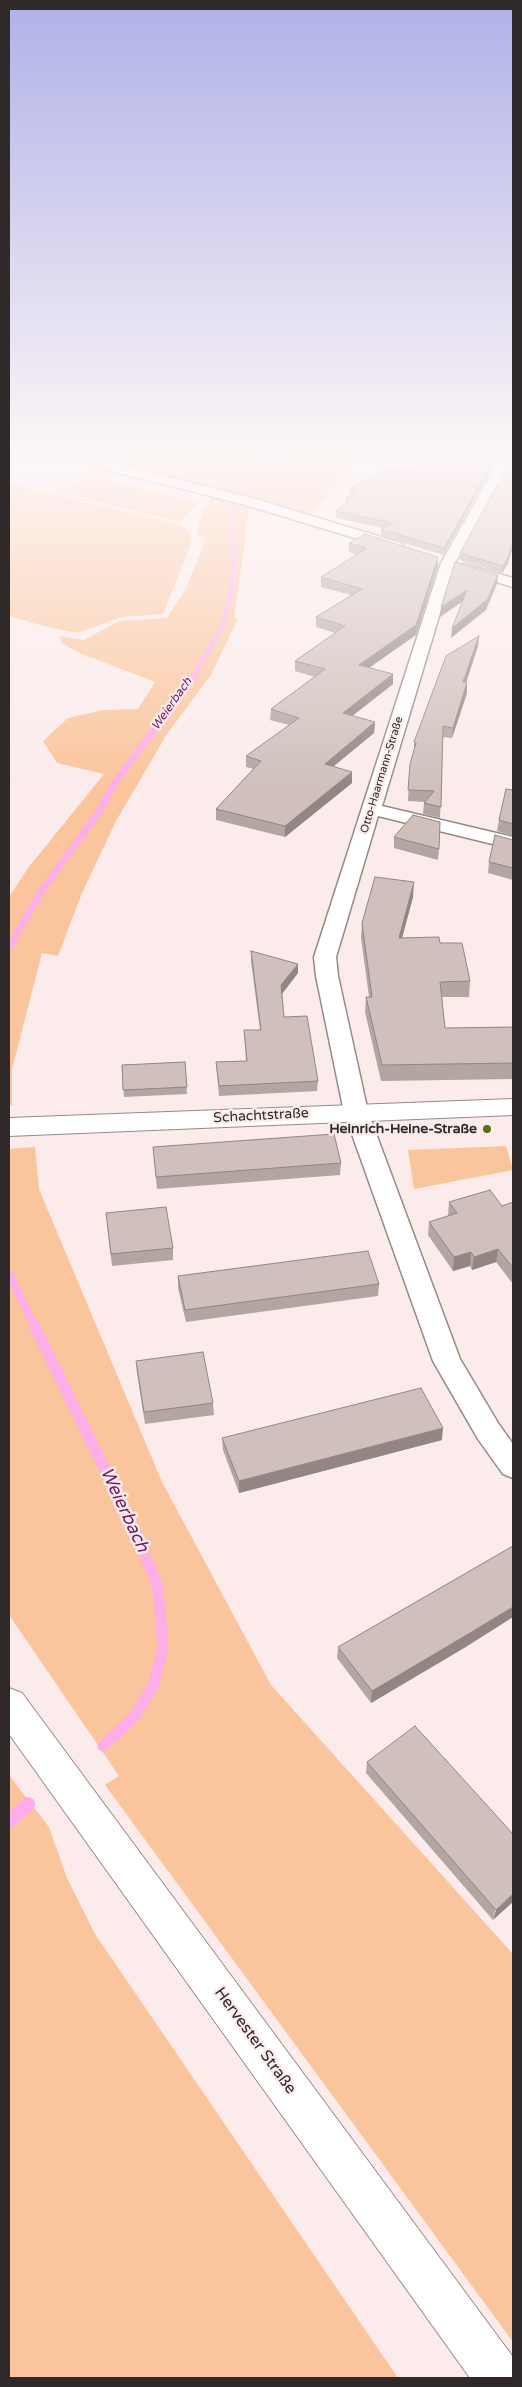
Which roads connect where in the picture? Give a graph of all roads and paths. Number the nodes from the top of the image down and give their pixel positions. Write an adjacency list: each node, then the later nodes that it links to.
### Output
1 (443, 565): 4 (street, Otto-Haarmann-Straße)
2 (458, 565): 3 (street)
3 (513, 583)
4 (372, 809): 5 (street); 7 (street, Otto-Haarmann-Straße)
5 (513, 844)
6 (513, 1107): 7 (street, Schachtstraße)
7 (356, 1112): 8 (street, Schachtstraße); 9 (street)
8 (10, 1127)
9 (513, 1466)
10 (9, 1706): 11 (street, Hervester Straße)
11 (499, 2378)

